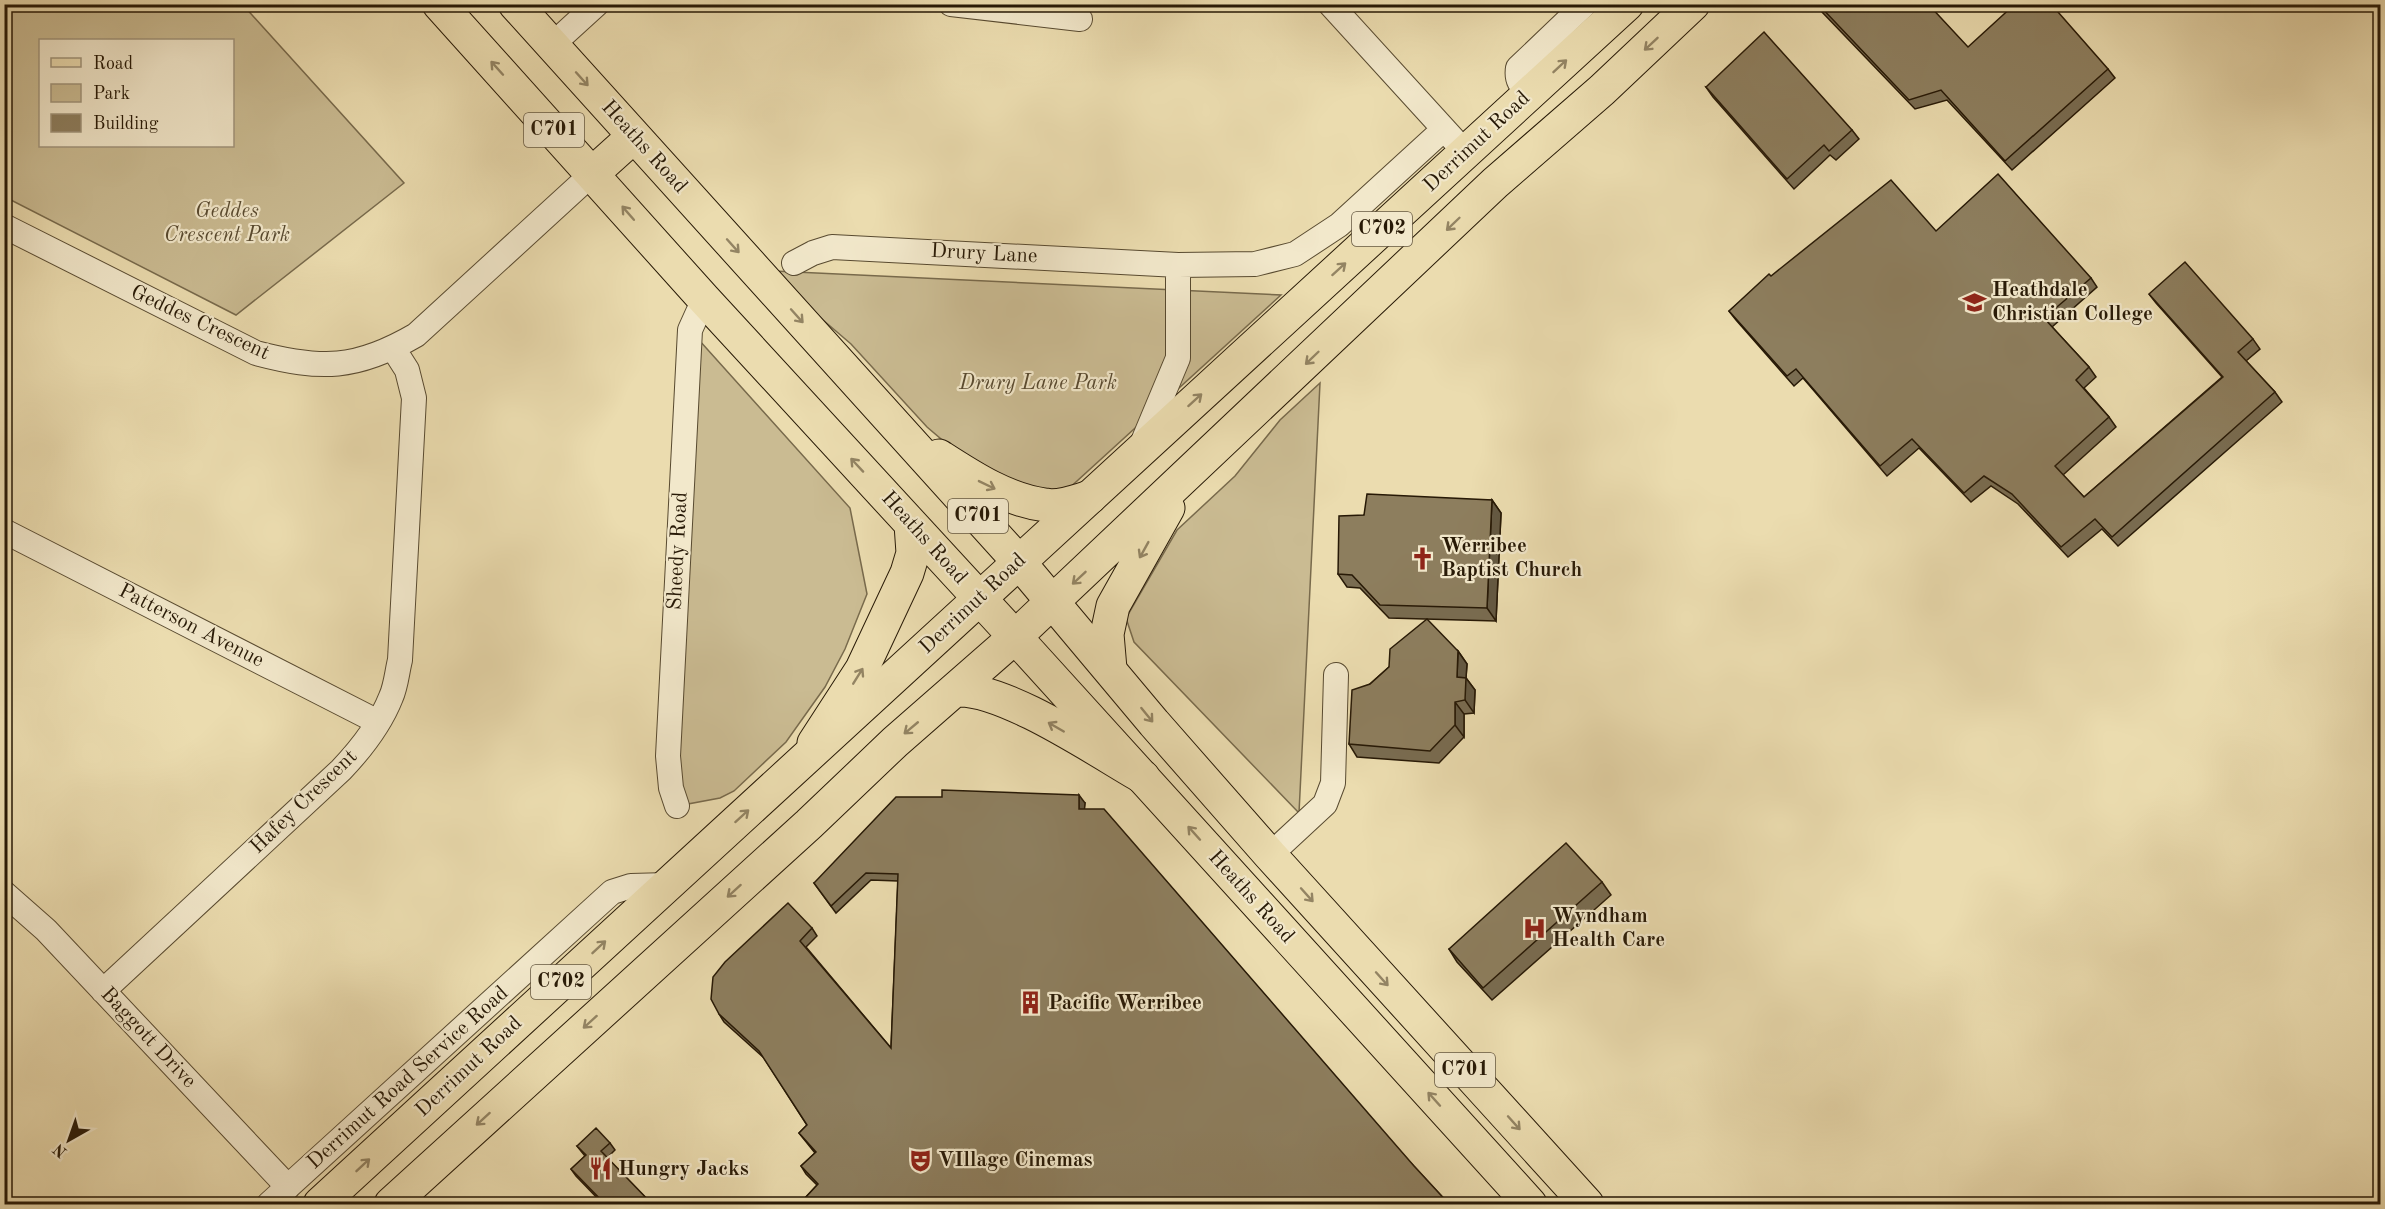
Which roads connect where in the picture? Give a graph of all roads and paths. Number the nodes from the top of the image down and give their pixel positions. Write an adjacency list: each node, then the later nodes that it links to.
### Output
1 (439, 4): 16 (main road, Heaths Road / C701, one-way to 1)
2 (515, 4): 10 (main road, Heaths Road / C701)
3 (597, 4): 10 (street)
4 (951, 4): 9 (street)
5 (1330, 4): 13 (street)
6 (1585, 4): 12 (street)
7 (1627, 4): 12 (main road, Derrimut Road / C702, one-way to 7)
8 (1693, 4): 11 (main road, Derrimut Road / C702, one-way to 11)
9 (1080, 19)
10 (552, 45): 14 (main road, Heaths Road / C701, one-way to 14)
11 (1602, 90): 12 (main road); 17 (main road, Derrimut Road / C702)
12 (1529, 94): 15 (main road, Derrimut Road / C702)
13 (1444, 129): 15 (street); 20 (street, Drury Lane)
14 (634, 136): 16 (main road); 23 (main road, Heaths Road / C701, one-way to 23)
15 (1467, 152): 17 (main road); 24 (main road, Derrimut Road / C702, one-way to 15)
16 (593, 173): 21 (main road, Heaths Road / C701, one-way to 16); 22 (street, Geddes Crescent)
17 (1495, 183): 25 (main road, Derrimut Road / C702, one-way to 25)
18 (4, 226): 22 (street, Geddes Crescent)
19 (794, 263): 20 (street, Drury Lane)
20 (1178, 265): 24 (street)
21 (704, 299): 27 (main road, Heaths Road / C701, one-way to 21); 39 (street, Sheedy Road)
22 (393, 348): 36 (street, Hafey Crescent)
23 (902, 432): 26 (main road, one-way to 26); 29 (main road, Heaths Road / C701)
24 (1137, 454): 26 (main road, Derrimut Road / C702)
25 (1183, 480): 31 (main road, Derrimut Road / C702, one-way to 31); 33 (main road, one-way to 33)
26 (1090, 496): 29 (main road, Derrimut Road / C702)
27 (911, 524): 30 (main road, Heaths Road / C701); 37 (main road, one-way to 27)
28 (4, 531): 36 (street, Patterson Avenue)
29 (1019, 562): 30 (main road, Derrimut Road / C702); 31 (main road, Heaths Road / C701)
30 (980, 599): 32 (main road, Heaths Road / C701); 37 (main road, Derrimut Road / C702)
31 (1052, 603): 32 (main road, Derrimut Road / C702); 33 (main road, Heaths Road / C701)
32 (1015, 637): 35 (main road, Derrimut Road / C702); 38 (main road, Heaths Road / C701)
33 (1110, 669): 40 (main road, Heaths Road / C701, one-way to 40)
34 (1336, 675): 40 (street)
35 (956, 690): 38 (main road, one-way to 35); 45 (main road, Derrimut Road / C702, one-way to 45)
36 (378, 722): 44 (street, Hafey Crescent)
37 (803, 760): 41 (main road, Derrimut Road / C702, one-way to 37)
38 (1143, 777): 43 (main road, Heaths Road / C701, one-way to 38)
39 (677, 806)
40 (1270, 855): 43 (main road); 52 (main road, Heaths Road / C701, one-way to 52)
41 (667, 885): 46 (street, Derrimut Road Service Road); 48 (main road, Derrimut Road / C702, one-way to 41)
42 (4, 893): 44 (street, Baggott Drive)
43 (1289, 939): 51 (main road, Heaths Road / C701, one-way to 43)
44 (103, 991): 46 (street, Baggott Drive)
45 (442, 1157): 49 (main road, Derrimut Road / C702); 50 (main road)
46 (288, 1187): 47 (street, Derrimut Road Service Road)
47 (269, 1204)
48 (320, 1204)
49 (391, 1204)
50 (414, 1204)
51 (1530, 1204)
52 (1587, 1204)

